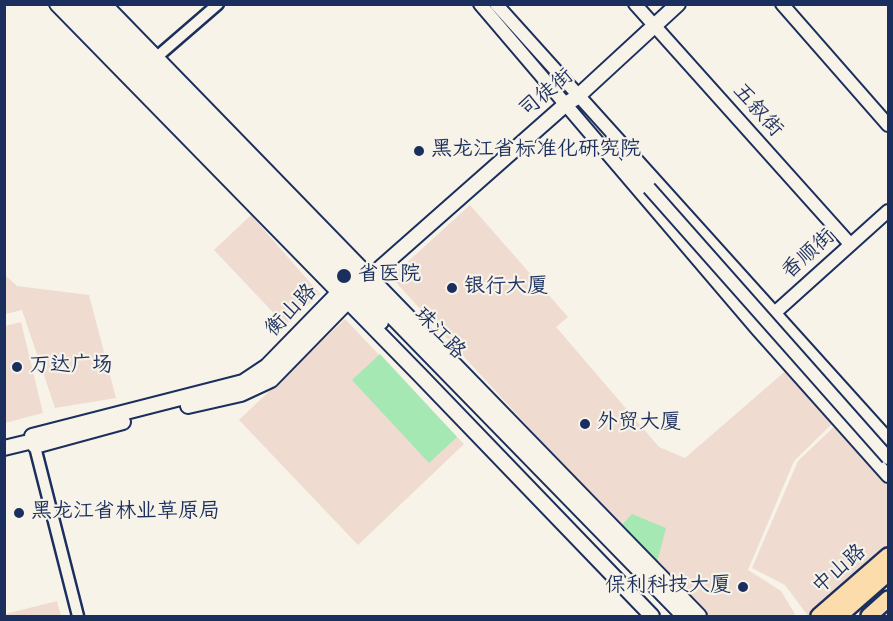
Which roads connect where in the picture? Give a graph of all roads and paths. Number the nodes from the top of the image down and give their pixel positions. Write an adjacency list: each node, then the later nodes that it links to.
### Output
1 (57, 4): 18 (main road, 珠江路)
2 (73, 4): 18 (main road, 珠江路)
3 (87, 4): 12 (main road, 珠江路)
4 (104, 4): 12 (main road, 珠江路)
5 (218, 4): 12 (street)
6 (480, 4): 13 (street)
7 (496, 4): 13 (street)
8 (635, 4): 11 (street, 五叙街)
9 (678, 4): 11 (main road, 司徒街)
10 (782, 4): 15 (street)
11 (654, 26): 13 (main road, 司徒街); 17 (street, 五叙街)
12 (151, 62): 18 (main road, 珠江路)
13 (571, 100): 14 (street); 18 (main road, 司徒街); 20 (street)
14 (588, 109): 19 (street); 24 (street, bridge)
15 (888, 125)
16 (887, 217): 17 (street, 香顺街)
17 (850, 244): 19 (street, 香顺街)
18 (353, 289): 22 (main road, 衡山路); 30 (main road, 珠江路); 31 (main road, 珠江路); 32 (main road, 珠江路); 33 (main road, 珠江路)
19 (774, 313): 20 (street, 香顺街); 21 (street)
20 (757, 329): 25 (street)
21 (888, 439)
22 (33, 441): 23 (main road, 衡山路); 29 (street)
23 (4, 448)
24 (888, 458)
25 (888, 476)
26 (888, 556): 34 (main road, 中山路)
27 (888, 573): 35 (main road, 中山路)
28 (888, 599): 36 (main road)
29 (78, 616)
30 (652, 616)
31 (663, 616)
32 (684, 616)
33 (699, 616)
34 (819, 616)
35 (839, 616)
36 (868, 616)

